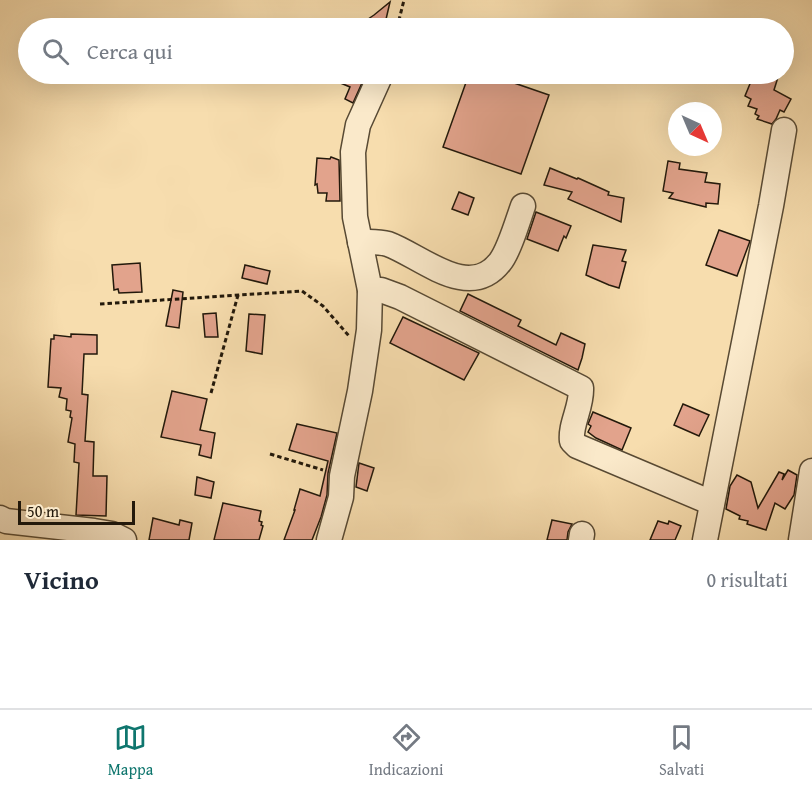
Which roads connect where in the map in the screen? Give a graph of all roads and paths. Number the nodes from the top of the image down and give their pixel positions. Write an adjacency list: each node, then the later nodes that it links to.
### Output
1 (404, 0): 2 (path)
2 (400, 18)
3 (376, 84): 6 (street)
4 (784, 130): 15 (street)
5 (523, 206): 6 (street)
6 (360, 242): 7 (street)
7 (370, 290): 10 (street); 15 (street)
8 (238, 295): 9 (path); 10 (path); 11 (path)
9 (100, 304)
10 (365, 354): 14 (street)
11 (211, 393)
12 (270, 454): 14 (path)
13 (812, 471): 20 (street)
14 (342, 476): 18 (street)
15 (712, 503): 19 (street)
16 (0, 518): 17 (street)
17 (124, 540)
18 (329, 540)
19 (705, 540)
20 (801, 540)

